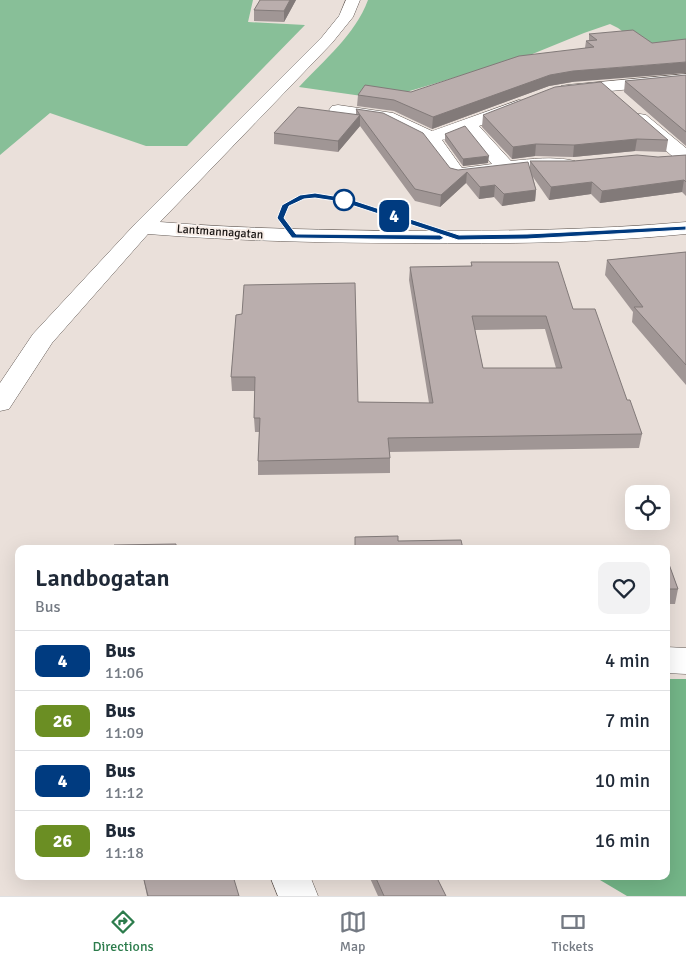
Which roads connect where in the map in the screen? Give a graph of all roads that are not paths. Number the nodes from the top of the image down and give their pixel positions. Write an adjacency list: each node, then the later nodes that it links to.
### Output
1 (353, 0): 19 (street)
2 (664, 62): 4 (street)
3 (611, 68): 5 (street)
4 (686, 79): 5 (street)
5 (635, 85): 6 (street); 8 (street)
6 (604, 86): 7 (street); 13 (street)
7 (549, 93)
8 (654, 98)
9 (531, 100): 11 (street)
10 (338, 110): 14 (street)
11 (468, 124): 14 (street); 18 (street)
12 (677, 132): 13 (street)
13 (658, 135): 15 (street)
14 (432, 138): 18 (street)
15 (686, 158): 16 (street)
16 (666, 160)
17 (582, 164): 18 (street)
18 (506, 168)
19 (143, 227): 20 (street, Lantmannagatan); 21 (street)
20 (686, 228)
21 (0, 403)
22 (670, 660): 23 (street)
23 (686, 661)
24 (292, 880): 25 (street)
25 (298, 896)

